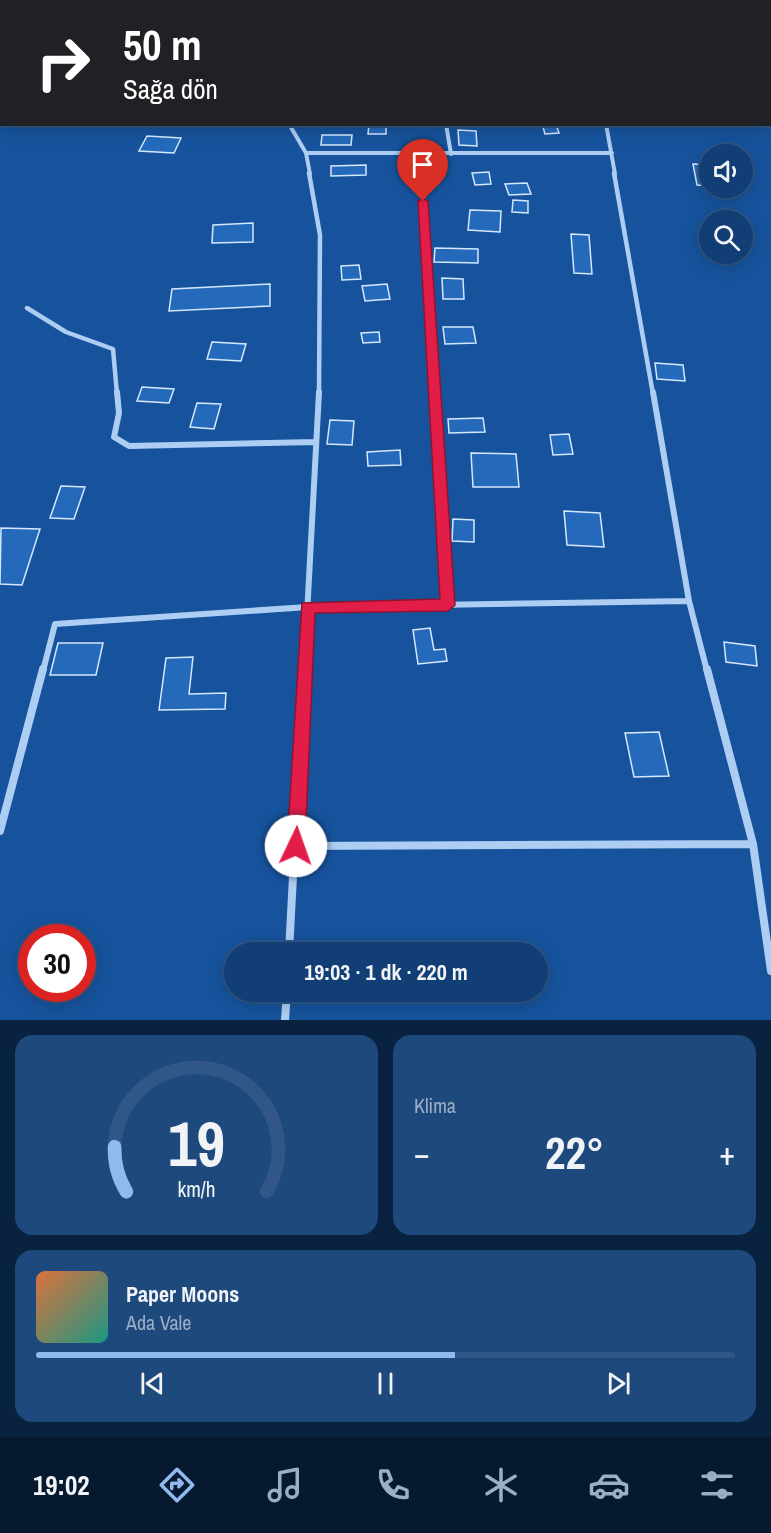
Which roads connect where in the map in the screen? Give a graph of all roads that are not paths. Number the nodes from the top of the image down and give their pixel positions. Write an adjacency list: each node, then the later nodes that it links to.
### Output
1 (290, 126): 4 (street)
2 (446, 126): 7 (street)
3 (606, 126): 6 (street)
4 (306, 153): 5 (street); 9 (street)
5 (421, 153): 7 (street); 11 (street)
6 (612, 153): 7 (street); 10 (street)
7 (451, 154)
8 (27, 308): 9 (street)
9 (316, 442): 12 (street)
10 (689, 601): 11 (street); 14 (street)
11 (448, 605): 12 (street)
12 (308, 607): 13 (street); 15 (street)
13 (0, 831)
14 (753, 844): 15 (street); 17 (street)
15 (296, 846): 16 (street)
16 (291, 942)
17 (771, 971)
18 (286, 1002): 19 (street)
19 (285, 1020)

